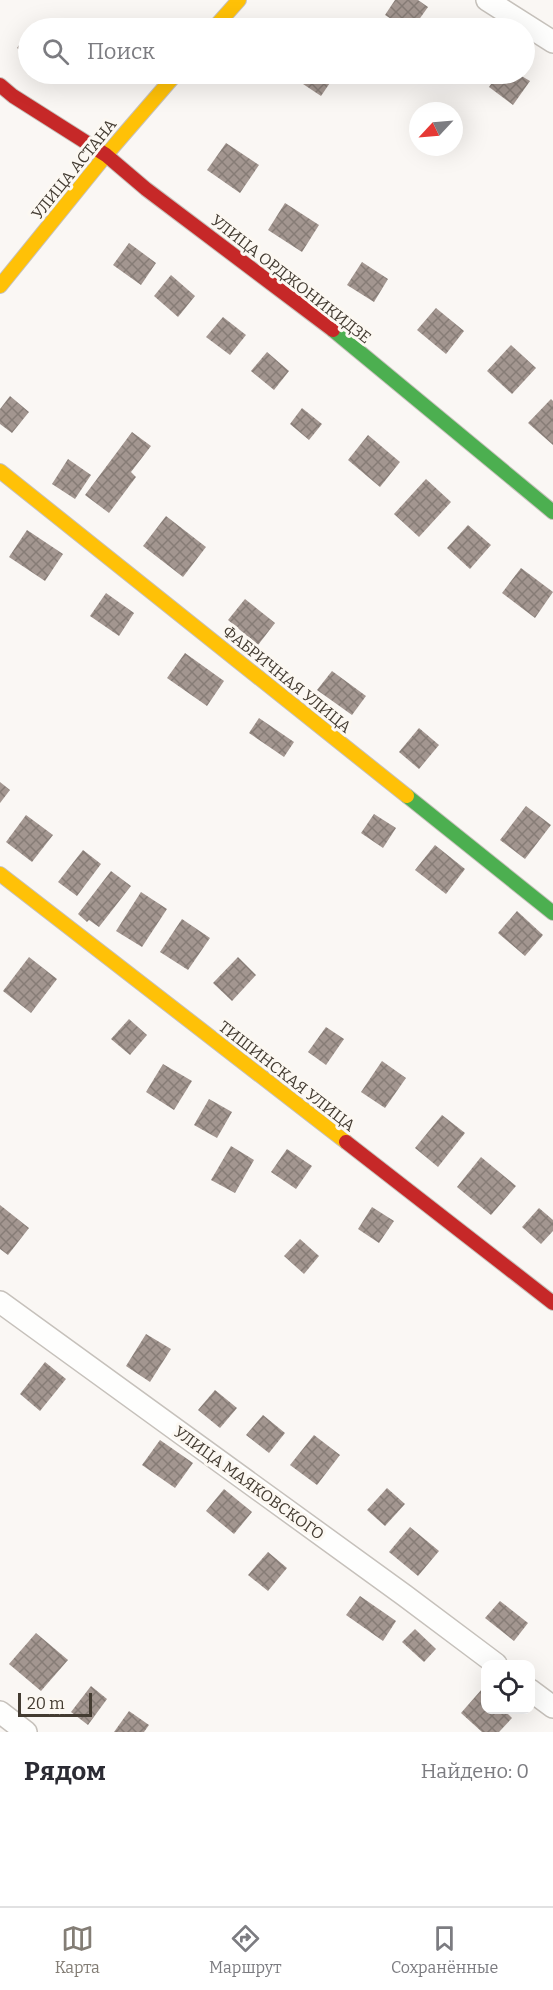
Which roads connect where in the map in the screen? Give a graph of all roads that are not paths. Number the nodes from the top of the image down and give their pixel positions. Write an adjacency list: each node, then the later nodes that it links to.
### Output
1 (239, 0): 3 (street)
2 (487, 0): 4 (street)
3 (223, 18)
4 (515, 18)
5 (535, 31): 6 (street)
6 (553, 42)
7 (167, 84): 9 (street, УЛИЦА АСТАНА)
8 (0, 85): 9 (street, УЛИЦА ОРДЖОНИКИДЗЕ)
9 (106, 155): 10 (street, УЛИЦА АСТАНА); 12 (street, УЛИЦА ОРДЖОНИКИДЗЕ)
10 (0, 286)
11 (0, 471): 14 (street, ФАБРИЧНАЯ УЛИЦА)
12 (553, 512)
13 (0, 874): 16 (street, ТИШИНСКАЯ УЛИЦА)
14 (553, 913)
15 (0, 1302): 17 (street, УЛИЦА МАЯКОВСКОГО)
16 (553, 1303)
17 (489, 1660)
18 (535, 1693): 19 (street)
19 (553, 1707)
20 (0, 1712): 21 (street)
21 (26, 1732)

